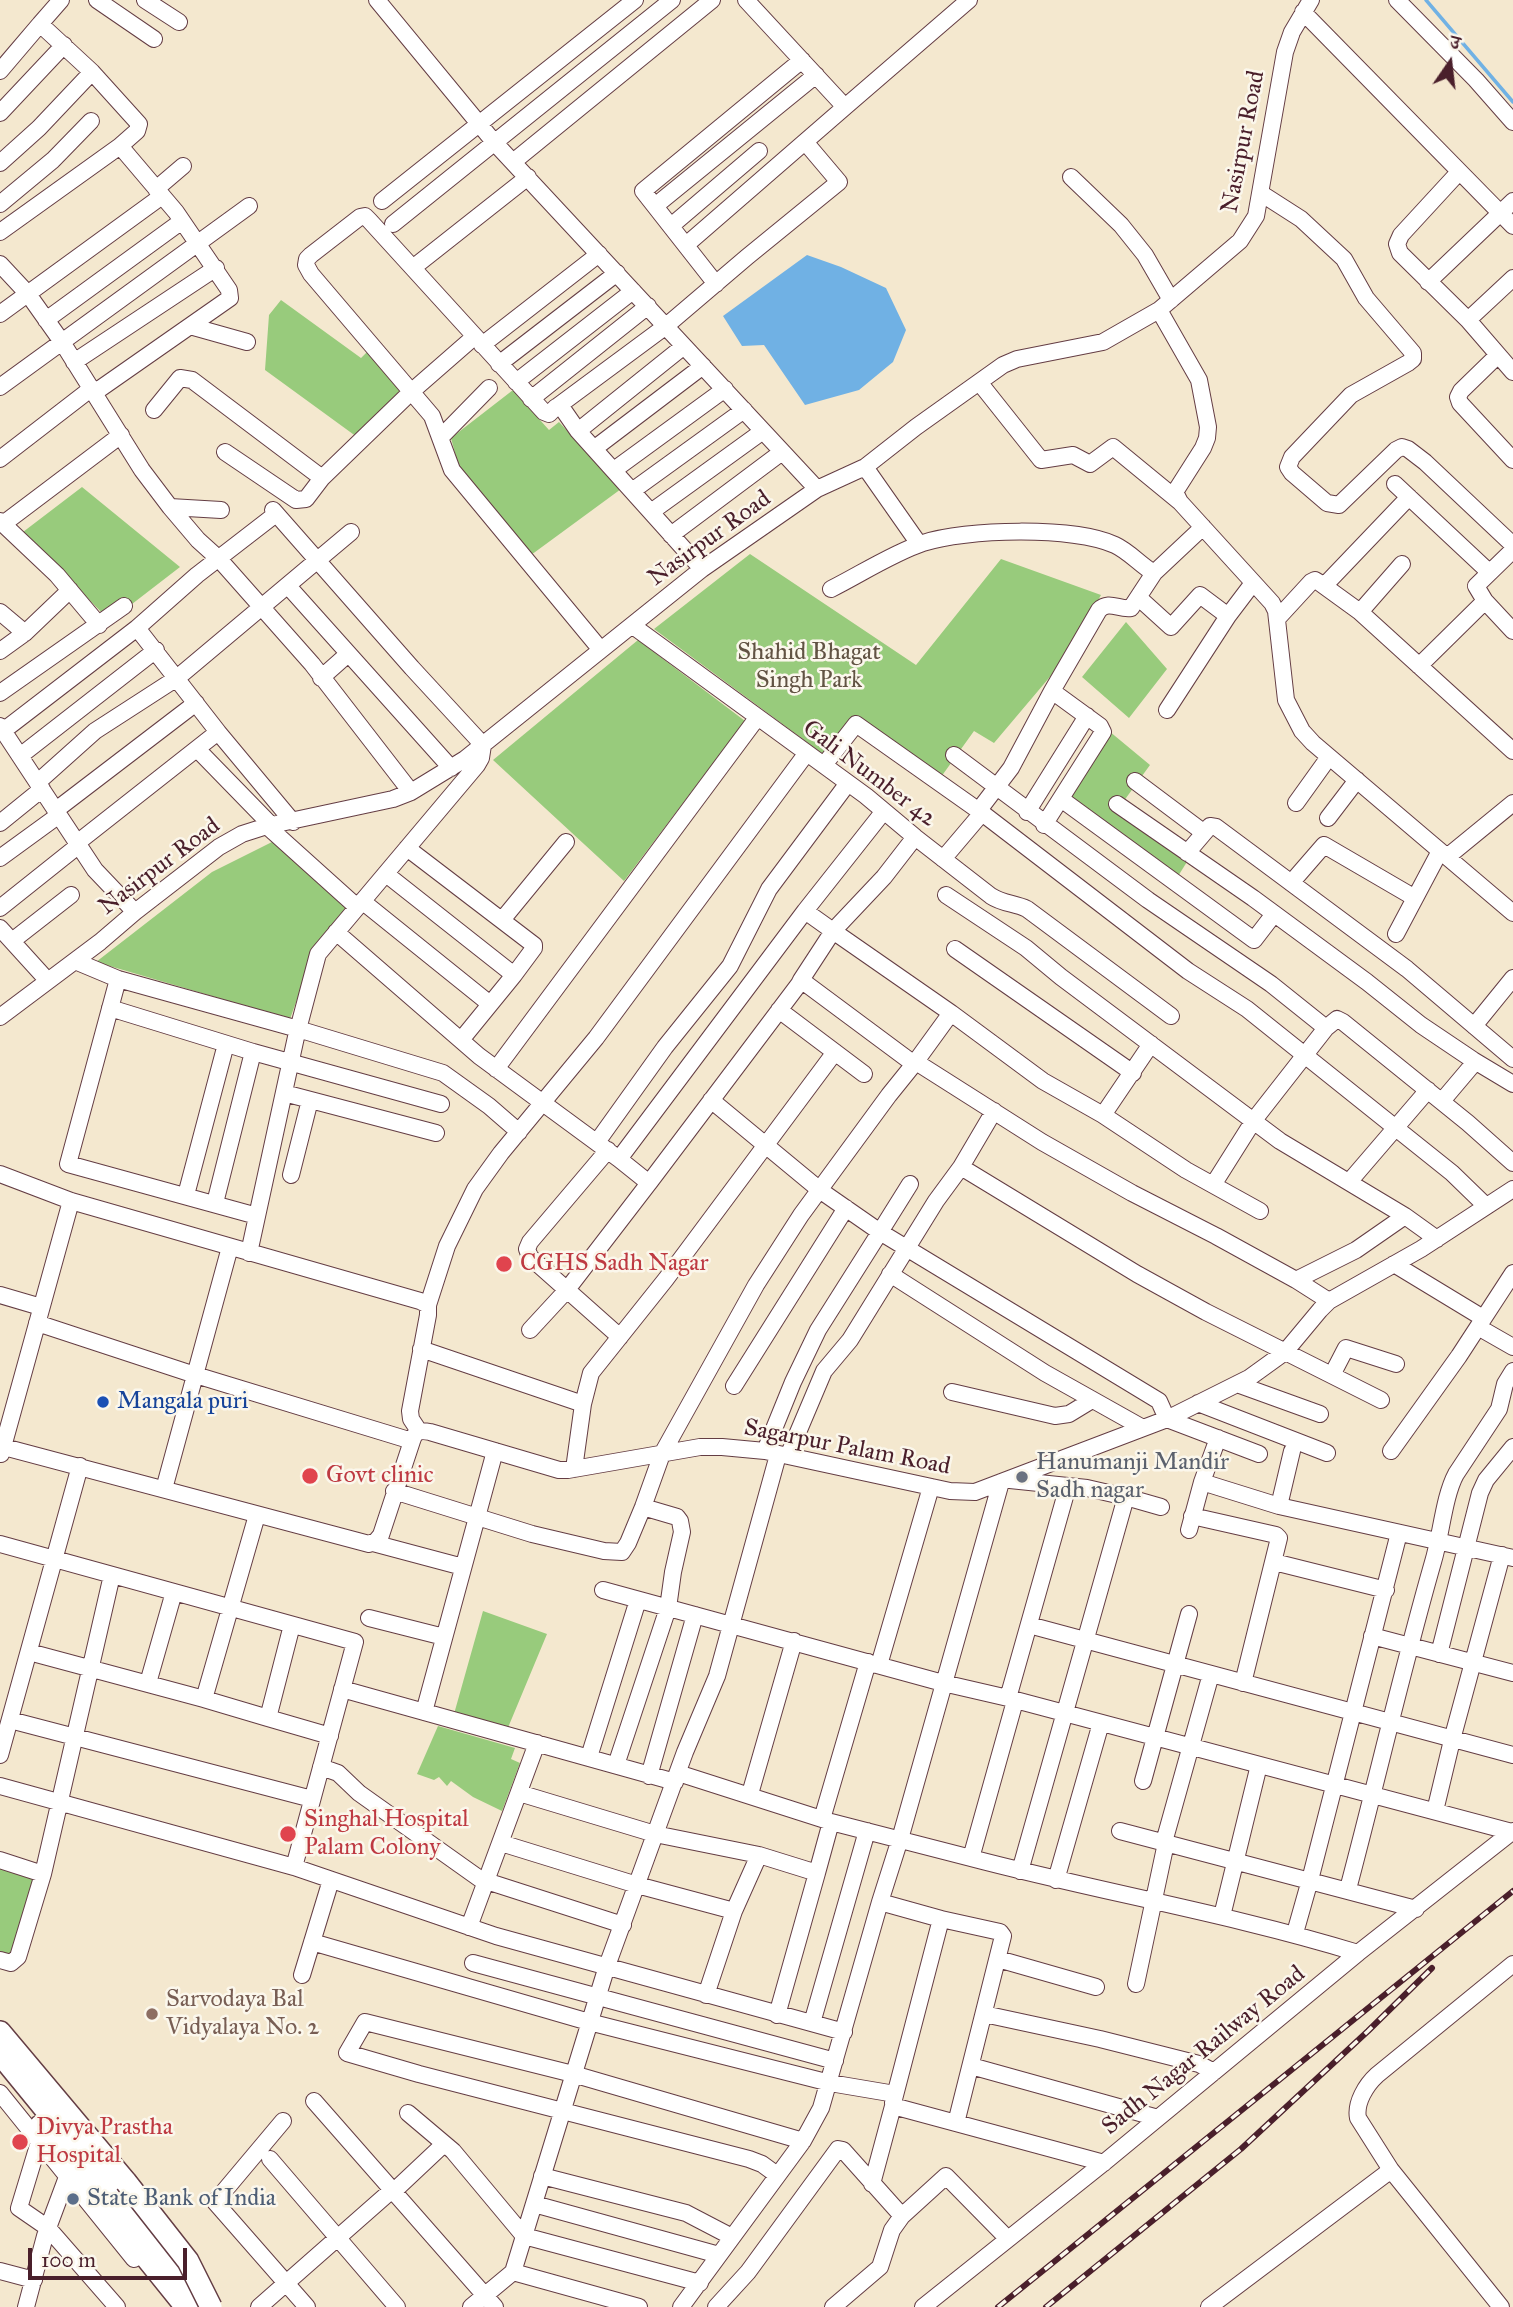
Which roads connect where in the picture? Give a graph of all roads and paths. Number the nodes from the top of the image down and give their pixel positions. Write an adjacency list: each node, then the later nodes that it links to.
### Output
1 (61, 0): 13 (street)
2 (97, 0): 14 (street)
3 (145, 0): 12 (street)
4 (377, 0): 24 (street)
5 (635, 0): 24 (street)
6 (672, 0): 25 (street)
7 (712, 0): 29 (street)
8 (746, 0): 16 (street)
9 (969, 0): 20 (street)
10 (1397, 0): 23 (street)
11 (1307, 6): 32 (street); 36 (street, Nasirpur Road)
12 (179, 22)
13 (40, 24): 15 (street); 17 (street)
14 (154, 38)
15 (64, 45): 18 (street); 21 (street)
16 (802, 60): 19 (street); 40 (street)
17 (0, 71)
18 (92, 72): 27 (street); 30 (street)
19 (816, 75): 20 (street); 40 (street)
20 (845, 107): 26 (street)
21 (0, 113)
22 (91, 121): 39 (street)
23 (1513, 122)
24 (479, 125): 25 (street); 37 (street)
25 (494, 142): 29 (street); 44 (street)
26 (806, 143): 49 (street); 57 (street)
27 (120, 146): 35 (street); 47 (street)
28 (759, 151): 45 (street)
29 (513, 162): 33 (street)
30 (0, 163)
31 (183, 166): 35 (street)
32 (1459, 172): 42 (street); 56 (street)
33 (528, 177): 50 (street); 51 (street)
34 (1071, 177): 60 (street)
35 (159, 192): 43 (street); 59 (street)
36 (1262, 194): 60 (street, Nasirpur Road); 111 (street)
37 (382, 201)
38 (1513, 201): 42 (street)
39 (0, 204)
40 (655, 205): 45 (street)
41 (249, 206): 48 (street)
42 (1500, 213): 46 (street); 56 (street)
43 (182, 221): 48 (street); 63 (street)
44 (393, 224)
45 (671, 226): 49 (street)
46 (1513, 226)
47 (0, 232)
48 (199, 244): 53 (street); 68 (street)
49 (686, 245): 57 (street)
50 (599, 254): 54 (street); 67 (street)
51 (419, 263)
52 (0, 264): 59 (street)
53 (216, 268): 65 (street); 71 (street)
54 (617, 274): 58 (street); 73 (street)
55 (1513, 278): 64 (street)
56 (1428, 282): 64 (street)
57 (716, 284): 66 (street)
58 (633, 291): 61 (street); 76 (street)
59 (27, 294): 62 (street); 63 (street)
60 (1165, 305): 75 (street, Nasirpur Road); 102 (street)
61 (648, 306): 66 (street); 82 (street)
62 (0, 314)
63 (46, 320): 68 (street)
64 (1468, 320): 72 (street)
65 (190, 326): 69 (street); 80 (street)
66 (666, 326): 70 (street); 83 (street)
67 (478, 341): 73 (street); 81 (street); 81 (street)
68 (62, 342): 71 (street); 77 (street)
69 (247, 342)
70 (684, 346): 74 (street); 86 (street)
71 (74, 362): 80 (street)
72 (1507, 362): 94 (street)
73 (499, 364): 76 (street)
74 (703, 366): 79 (street); 90 (street)
75 (979, 382): 95 (street, Nasirpur Road); 102 (street)
76 (516, 383): 82 (street)
77 (0, 387)
78 (489, 388): 89 (street)
79 (725, 389): 85 (street); 96 (street)
80 (93, 391): 88 (street); 93 (street)
81 (411, 392): 89 (street); 97 (street)
82 (531, 400): 83 (street)
83 (558, 406): 86 (street)
84 (154, 410): 97 (street)
85 (744, 410): 87 (street); 100 (street)
86 (578, 431): 90 (street)
87 (763, 431): 92 (street); 105 (street)
88 (121, 435): 103 (street); 106 (street)
89 (441, 437): 137 (street)
90 (595, 448): 96 (street)
91 (225, 452): 97 (street)
92 (782, 452): 99 (street); 109 (street)
93 (0, 458)
94 (1513, 460)
95 (865, 467): 99 (street, Nasirpur Road); 110 (street)
96 (614, 470): 100 (street)
97 (322, 478)
98 (1395, 484): 101 (street)
99 (817, 489): 115 (street, Nasirpur Road)
100 (632, 491): 105 (street)
101 (1409, 497): 116 (street); 120 (street)
102 (1180, 502): 107 (street)
103 (170, 507): 104 (street); 112 (street)
104 (221, 510)
105 (651, 512): 109 (street)
106 (2, 522): 122 (street)
107 (1203, 527): 117 (street); 118 (street)
108 (351, 532): 113 (street)
109 (671, 535): 115 (street)
110 (919, 544): 117 (street); 121 (street)
111 (1513, 548): 116 (street)
112 (219, 559): 113 (street); 126 (street); 133 (street)
113 (317, 561): 119 (street); 151 (street)
114 (1402, 564): 127 (street)
115 (702, 569): 132 (street, Nasirpur Road)
116 (1489, 572): 124 (street)
117 (1154, 573): 123 (street)
118 (1253, 583): 129 (street); 130 (street)
119 (288, 586): 126 (street); 139 (street)
120 (1324, 586): 127 (street); 130 (street)
121 (831, 589)
122 (70, 590): 131 (street); 135 (street)
123 (1139, 598): 129 (street); 143 (street)
124 (1485, 601): 134 (street); 140 (street)
125 (124, 606): 131 (street)
126 (262, 608): 141 (street); 142 (street)
127 (1360, 612): 140 (street)
128 (1, 615): 135 (street)
129 (1228, 616): 146 (street)
130 (1277, 619): 157 (street)
131 (99, 625): 144 (street)
132 (633, 626): 137 (street, Nasirpur Road); 148 (street, Gali Number 42)
133 (137, 628): 136 (street); 150 (street)
134 (1513, 631)
135 (25, 633): 138 (street)
136 (156, 650): 141 (street); 156 (street)
137 (601, 650): 151 (street, Nasirpur Road)
138 (0, 651)
139 (348, 654): 142 (street); 159 (street)
140 (1419, 666): 153 (street)
141 (177, 678): 145 (street); 163 (street)
142 (321, 678): 165 (street)
143 (1052, 691): 147 (street); 164 (street)
144 (0, 693)
145 (196, 703): 149 (street); 172 (street)
146 (1167, 710)
147 (1087, 716): 166 (street); 173 (street)
148 (757, 718): 154 (street, Gali Number 42); 232 (street)
149 (218, 732): 152 (street); 175 (street)
150 (3, 737): 156 (street)
151 (483, 745): 159 (street, Nasirpur Road); 183 (street)
152 (197, 749): 178 (street); 182 (street)
153 (1513, 751)
154 (806, 754): 158 (street, Gali Number 42); 241 (street)
155 (954, 755): 164 (street)
156 (20, 756): 163 (street)
157 (1329, 757): 160 (street); 167 (street)
158 (824, 765): 162 (street, Gali Number 42); 171 (street)
159 (451, 768): 165 (street, Nasirpur Road)
160 (1357, 780): 174 (street); 184 (street)
161 (1135, 781): 179 (street)
162 (848, 783): 170 (street, Gali Number 42); 250 (street)
163 (40, 785): 172 (street); 176 (street)
164 (996, 788): 171 (street); 173 (street)
165 (411, 792): 175 (street, Nasirpur Road)
166 (1061, 799): 177 (street); 189 (street)
167 (1296, 803)
168 (1513, 803): 184 (street)
169 (1116, 804): 185 (street)
170 (884, 811): 180 (street, Gali Number 42); 196 (street)
171 (980, 811): 187 (street); 227 (street)
172 (57, 812): 182 (street); 186 (street)
173 (1027, 812): 177 (street)
174 (1328, 817)
175 (293, 822): 178 (street, Nasirpur Road)
176 (0, 823)
177 (1044, 825): 220 (street)
178 (270, 826): 194 (street); 197 (street, Nasirpur Road)
179 (1203, 832): 185 (street); 190 (street)
180 (915, 837): 187 (street, Gali Number 42); 202 (street)
181 (566, 842): 200 (street)
182 (78, 844): 195 (street); 197 (street)
183 (407, 848): 188 (street); 200 (street)
184 (1444, 854): 193 (street); 198 (street)
185 (1190, 855): 189 (street); 199 (street)
186 (0, 858)
187 (943, 859): 218 (street, Gali Number 42)
188 (386, 874): 194 (street); 208 (street)
189 (1176, 883): 199 (street)
190 (1291, 883): 193 (street); 219 (street)
191 (71, 895): 205 (street)
192 (946, 895): 224 (street)
193 (1415, 898): 204 (street)
194 (360, 904): 203 (street); 213 (street)
195 (0, 908)
196 (805, 911): 202 (street); 250 (street)
197 (135, 912): 207 (street, Nasirpur Road)
198 (1513, 913)
199 (1274, 914): 229 (street)
200 (502, 920): 208 (street)
201 (0, 928): 205 (street)
202 (833, 930): 211 (street); 216 (street)
203 (336, 932): 221 (street); 222 (street)
204 (1396, 934)
205 (12, 941): 212 (street)
206 (955, 949): 233 (street)
207 (75, 961): 210 (street); 212 (street, Nasirpur Road)
208 (514, 975): 213 (street)
209 (1513, 978): 219 (street)
210 (118, 979): 214 (street); 221 (street)
211 (801, 980): 215 (street); 231 (street)
212 (48, 981): 217 (street, Nasirpur Road)
213 (490, 1004): 222 (street)
214 (110, 1008): 223 (street); 260 (street)
215 (779, 1010): 226 (street); 239 (street)
216 (951, 1013): 231 (street); 244 (street)
217 (1, 1014)
218 (1171, 1016)
219 (1474, 1026): 228 (street)
220 (1326, 1028): 227 (street); 236 (street)
221 (298, 1029): 230 (street); 247 (street)
222 (461, 1040): 232 (street)
223 (226, 1044): 225 (street); 260 (street)
224 (1151, 1044): 233 (street); 245 (street)
225 (253, 1052): 230 (street); 263 (street)
226 (835, 1052): 234 (street); 249 (street)
227 (1306, 1056): 245 (street); 246 (street)
228 (1513, 1059)
229 (1475, 1062): 235 (street); 240 (street)
230 (290, 1063): 237 (street); 242 (street)
231 (915, 1063): 243 (street); 259 (street)
232 (496, 1069): 241 (street)
233 (1133, 1073): 244 (street)
234 (864, 1074)
235 (1513, 1084)
236 (1429, 1090): 240 (street); 246 (street)
237 (284, 1093): 238 (street); 267 (street)
238 (310, 1100): 248 (street); 254 (street)
239 (711, 1100): 249 (street); 256 (street)
240 (1442, 1101): 251 (street)
241 (544, 1103): 247 (street); 250 (street)
242 (441, 1104)
243 (994, 1111): 252 (street); 277 (street)
244 (1102, 1115): 258 (street)
245 (1254, 1121): 255 (street); 258 (street)
246 (1397, 1128): 255 (street); 264 (street)
247 (519, 1132): 282 (street)
248 (436, 1133)
249 (764, 1145): 259 (street); 286 (street)
250 (608, 1150): 256 (street); 278 (street)
251 (1513, 1163)
252 (961, 1167): 272 (street); 289 (street)
253 (0, 1174): 262 (street)
254 (291, 1175)
255 (1349, 1182): 268 (street)
256 (649, 1183): 278 (street)
257 (909, 1184): 269 (street)
258 (1213, 1185): 266 (street)
259 (820, 1190): 265 (street); 313 (street)
260 (186, 1195): 263 (street)
261 (1511, 1196): 264 (street, Sagarpur Palam Road)
262 (71, 1201): 271 (street); 283 (street)
263 (215, 1203): 267 (street)
264 (1486, 1206): 270 (street, Sagarpur Palam Road)
265 (846, 1208): 269 (street); 295 (street)
266 (1260, 1211)
267 (257, 1216): 273 (street)
268 (1405, 1216): 270 (street); 277 (street)
269 (880, 1232): 272 (street); 314 (street)
270 (1437, 1239): 274 (street, Sagarpur Palam Road)
271 (230, 1247): 273 (street); 292 (street)
272 (908, 1249): 276 (street); 303 (street)
273 (249, 1253): 282 (street)
274 (1394, 1264): 281 (street, Sagarpur Palam Road); 284 (street)
275 (1513, 1273): 280 (street)
276 (890, 1275): 299 (street); 314 (street)
277 (1296, 1280): 281 (street)
278 (566, 1291): 285 (street); 286 (street)
279 (0, 1295): 283 (street, Sagarpur Palam Road)
280 (1506, 1297): 284 (street)
281 (1329, 1301): 289 (street, Sagarpur Palam Road)
282 (428, 1305): 288 (street)
283 (39, 1315): 292 (street, Sagarpur Palam Road); 307 (street)
284 (1480, 1323): 287 (street); 311 (street)
285 (530, 1330)
286 (620, 1337): 301 (street)
287 (1513, 1348)
288 (421, 1349): 301 (street); 305 (street)
289 (1285, 1352): 293 (street); 294 (street, Sagarpur Palam Road)
290 (1396, 1364): 293 (street)
291 (1513, 1371): 297 (street)
292 (195, 1374): 305 (street, Sagarpur Palam Road); 322 (street)
293 (1332, 1375): 298 (street)
294 (1237, 1384): 300 (street, Sagarpur Palam Road); 302 (street)
295 (734, 1386)
296 (953, 1392): 299 (street)
297 (1508, 1393): 331 (street)
298 (1381, 1399)
299 (1092, 1400): 304 (street)
300 (1198, 1403): 303 (street, Sagarpur Palam Road); 312 (street)
301 (583, 1404): 317 (street)
302 (1320, 1415)
303 (1167, 1419): 304 (street, Sagarpur Palam Road); 306 (street)
304 (1143, 1428): 318 (street, Sagarpur Palam Road)
305 (420, 1435): 309 (street, Sagarpur Palam Road); 323 (street)
306 (1217, 1438): 315 (street); 319 (street)
307 (1, 1447): 316 (street)
308 (1513, 1447): 334 (street)
309 (495, 1451): 317 (street, Sagarpur Palam Road); 329 (street)
310 (1292, 1451): 325 (street)
311 (1391, 1451)
312 (1327, 1453)
313 (662, 1454): 314 (street, Sagarpur Palam Road); 317 (street, Sagarpur Palam Road); 326 (street)
314 (777, 1454): 321 (street, Sagarpur Palam Road); 349 (street)
315 (1259, 1454)
316 (80, 1466): 322 (street); 336 (street)
317 (574, 1468)
318 (1004, 1481): 320 (street); 321 (street, Sagarpur Palam Road); 366 (street)
319 (1202, 1482): 325 (street); 337 (street)
320 (1068, 1486): 324 (street); 351 (street)
321 (931, 1487): 359 (street)
322 (164, 1489): 328 (street)
323 (394, 1490): 329 (street); 332 (street)
324 (1126, 1497): 327 (street); 354 (street)
325 (1279, 1506): 330 (street)
326 (643, 1507): 329 (street); 345 (street)
327 (1161, 1507)
328 (257, 1515): 332 (street); 344 (street)
329 (477, 1517): 338 (street)
330 (1399, 1533): 331 (street); 341 (street)
331 (1439, 1541): 334 (street); 356 (street)
332 (373, 1543): 338 (street)
333 (0, 1544): 336 (street)
334 (1465, 1547): 335 (street); 358 (street)
335 (1508, 1557): 360 (street)
336 (56, 1559): 339 (street); 357 (street)
337 (1273, 1562): 341 (street); 367 (street)
338 (463, 1567): 353 (street)
339 (112, 1575): 342 (street); 362 (street)
340 (603, 1590): 343 (street)
341 (1386, 1590): 352 (street)
342 (174, 1592): 344 (street); 365 (street)
343 (638, 1600): 345 (street); 386 (street)
344 (230, 1608): 350 (street); 369 (street)
345 (668, 1608): 347 (street); 387 (street)
346 (1189, 1614): 361 (street)
347 (695, 1615): 349 (street); 390 (street)
348 (369, 1618): 353 (street)
349 (730, 1624): 355 (street); 391 (street)
350 (292, 1625): 368 (street); 374 (street)
351 (1029, 1625): 354 (street); 370 (street)
352 (1372, 1636): 356 (street); 372 (street)
353 (444, 1637): 371 (street)
354 (1086, 1640): 361 (street); 373 (street)
355 (794, 1641): 359 (street); 396 (street)
356 (1409, 1646): 358 (street); 376 (street)
357 (29, 1652): 362 (street); 375 (street)
358 (1439, 1654): 360 (street)
359 (873, 1663): 366 (street); 401 (street)
360 (1474, 1663): 363 (street); 381 (street)
361 (1174, 1664): 364 (street); 380 (street)
362 (89, 1669): 365 (street); 379 (street)
363 (1513, 1673)
364 (1211, 1674): 367 (street); 383 (street)
365 (148, 1683): 369 (street)
366 (943, 1683): 370 (street); 406 (street)
367 (1243, 1683): 372 (street)
368 (342, 1689): 371 (street); 378 (street)
369 (204, 1699): 374 (street)
370 (1012, 1699): 373 (street); 410 (street)
371 (425, 1712): 382 (street)
372 (1354, 1712): 376 (street); 393 (street)
373 (1065, 1713): 377 (street); 414 (street)
374 (268, 1718): 378 (street)
375 (10, 1720): 379 (street); 384 (street)
376 (1391, 1722): 381 (street); 397 (street)
377 (1101, 1723): 380 (street); 418 (street)
378 (330, 1736): 389 (street)
379 (74, 1737): 398 (street); 399 (street)
380 (1156, 1737): 383 (street); 392 (street)
381 (1452, 1739): 385 (street); 400 (street)
382 (537, 1743): 386 (street); 395 (street)
383 (1191, 1747): 388 (street); 408 (street)
384 (0, 1755)
385 (1513, 1755)
386 (589, 1757): 387 (street)
387 (616, 1765): 390 (street)
388 (1259, 1765): 393 (street); 412 (street)
389 (321, 1767): 398 (street); 420 (street)
390 (649, 1776): 391 (street)
391 (677, 1778): 396 (street); 405 (street)
392 (1143, 1782)
393 (1334, 1784): 397 (street); 419 (street)
394 (0, 1786): 399 (street)
395 (519, 1793): 405 (street); 407 (street)
396 (750, 1794): 401 (street)
397 (1373, 1795): 400 (street); 422 (street)
398 (312, 1799): 413 (street)
399 (58, 1802): 413 (street); 416 (street)
400 (1436, 1811): 404 (street)
401 (826, 1820): 402 (street); 415 (street)
402 (867, 1831): 406 (street); 447 (street)
403 (1120, 1831): 408 (street)
404 (1512, 1831): 425 (street, Sadh Nagar Railway Road)
405 (656, 1834): 409 (street); 421 (street)
406 (900, 1839): 410 (street); 424 (street)
407 (500, 1843): 420 (street); 421 (street)
408 (1165, 1843): 412 (street); 423 (street)
409 (759, 1855): 415 (street); 426 (street)
410 (971, 1858): 414 (street)
411 (0, 1860): 416 (street)
412 (1236, 1861): 419 (street); 427 (street)
413 (294, 1867): 417 (street)
414 (1020, 1871): 418 (street)
415 (817, 1873): 445 (street)
416 (43, 1874): 435 (street)
417 (331, 1880): 430 (street); 432 (street)
418 (1056, 1880): 423 (street)
419 (1310, 1880): 422 (street); 431 (street)
420 (486, 1881): 429 (street); 430 (street)
421 (637, 1885): 426 (street); 429 (street)
422 (1348, 1889): 425 (street)
423 (1154, 1900): 427 (street); 440 (street)
424 (880, 1902): 428 (street); 449 (street)
425 (1416, 1909): 433 (street, Sadh Nagar Railway Road)
426 (734, 1911): 442 (street)
427 (1222, 1916): 431 (street)
428 (941, 1919): 434 (street); 459 (street)
429 (623, 1924): 438 (street)
430 (469, 1927): 438 (street)
431 (1295, 1933): 433 (street)
432 (312, 1942): 439 (street); 446 (street)
433 (1358, 1953): 454 (street, Sadh Nagar Railway Road)
434 (998, 1959): 441 (street); 444 (street)
435 (0, 1960)
436 (473, 1963): 443 (street)
437 (1513, 1964): 471 (street)
438 (607, 1966): 442 (street); 443 (street)
439 (302, 1975)
440 (1136, 1984)
441 (1096, 1987)
442 (706, 1995): 445 (street)
443 (597, 1997): 446 (street); 452 (street)
444 (984, 2014): 453 (street); 454 (street)
445 (777, 2015): 447 (street)
446 (590, 2022): 455 (street); 457 (street)
447 (812, 2023): 449 (street)
448 (0, 2032): 495 (main road, bridge)
449 (844, 2032): 452 (street)
450 (0, 2039): 496 (street)
451 (0, 2054): 495 (main road)
452 (835, 2060): 457 (street)
453 (971, 2066): 463 (street); 465 (street)
454 (1214, 2072): 463 (street, Sadh Nagar Railway Road)
455 (573, 2074): 461 (street); 461 (street); 466 (street)
456 (0, 2076): 494 (main road)
457 (830, 2083): 459 (street); 466 (street)
458 (0, 2093): 467 (street)
459 (894, 2100): 465 (street); 475 (street)
460 (314, 2101): 476 (street)
461 (562, 2111): 472 (street); 473 (street)
462 (408, 2113): 468 (street)
463 (1158, 2118): 470 (street, Sadh Nagar Railway Road)
464 (283, 2121): 488 (street)
465 (956, 2123): 470 (street)
466 (803, 2141): 472 (street)
467 (39, 2142): 474 (street); 479 (street)
468 (444, 2144): 476 (street); 480 (street)
469 (270, 2159): 483 (street)
470 (1104, 2163): 482 (street, Sadh Nagar Railway Road)
471 (1391, 2170): 506 (street); 507 (street)
472 (777, 2175): 481 (street)
473 (542, 2176): 477 (street); 481 (street)
474 (67, 2177): 479 (street); 493 (street)
475 (872, 2184): 478 (street); 503 (street)
476 (393, 2191): 483 (street); 490 (street)
477 (534, 2204): 480 (street); 484 (street)
478 (902, 2216): 482 (street); 504 (street)
479 (48, 2228): 487 (street); 492 (street)
480 (524, 2236): 486 (street); 489 (street)
481 (732, 2237): 484 (street)
482 (1007, 2238): 505 (street, Sadh Nagar Railway Road)
483 (337, 2239): 488 (street); 499 (street)
484 (719, 2255): 489 (street)
485 (0, 2271): 487 (street)
486 (513, 2272): 490 (street); 501 (street)
487 (34, 2280): 491 (street)
488 (286, 2283): 497 (street); 498 (street)
489 (700, 2283): 502 (street)
490 (495, 2303): 500 (street)
491 (26, 2307)
492 (117, 2307)
493 (173, 2307)
494 (186, 2307)
495 (209, 2307)
496 (218, 2307)
497 (259, 2307)
498 (307, 2307)
499 (397, 2307)
500 (471, 2307)
501 (639, 2307)
502 (681, 2307)
503 (716, 2307)
504 (833, 2307)
505 (923, 2307)
506 (1209, 2307)
507 (1501, 2307)

